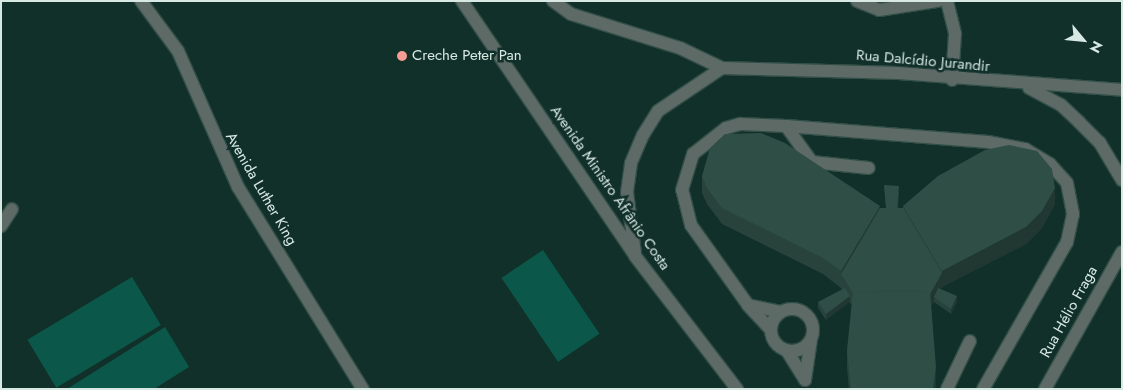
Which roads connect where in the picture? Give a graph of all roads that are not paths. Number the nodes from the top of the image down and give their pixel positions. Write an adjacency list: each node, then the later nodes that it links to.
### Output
1 (141, 1): 25 (street, Avenida Luther King)
2 (462, 1): 17 (street, Avenida Ministro Afrânio Costa)
3 (553, 1): 7 (street)
4 (857, 1): 5 (street)
5 (938, 1)
6 (947, 1): 8 (street)
7 (722, 68): 8 (street, Rua Dalcídio Jurandir); 17 (street)
8 (952, 80): 9 (street, Rua Dalcídio Jurandir)
9 (1024, 85): 10 (street, Rua Dalcídio Jurandir); 13 (street)
10 (1122, 90)
11 (786, 126): 12 (street); 18 (street); 28 (street)
12 (869, 168)
13 (1122, 180)
14 (12, 209): 15 (street)
15 (1, 226)
16 (1122, 252): 29 (street, Rua Hélio Fraga)
17 (635, 256): 26 (street, Avenida Ministro Afrânio Costa)
18 (748, 305): 19 (street); 20 (street)
19 (780, 312): 20 (street); 21 (street)
20 (771, 330): 23 (street)
21 (811, 340): 23 (street); 24 (street)
22 (970, 340): 27 (street)
23 (786, 351): 24 (street)
24 (808, 385)
25 (363, 389)
26 (737, 389)
27 (947, 389)
28 (983, 389)
29 (1045, 389)

